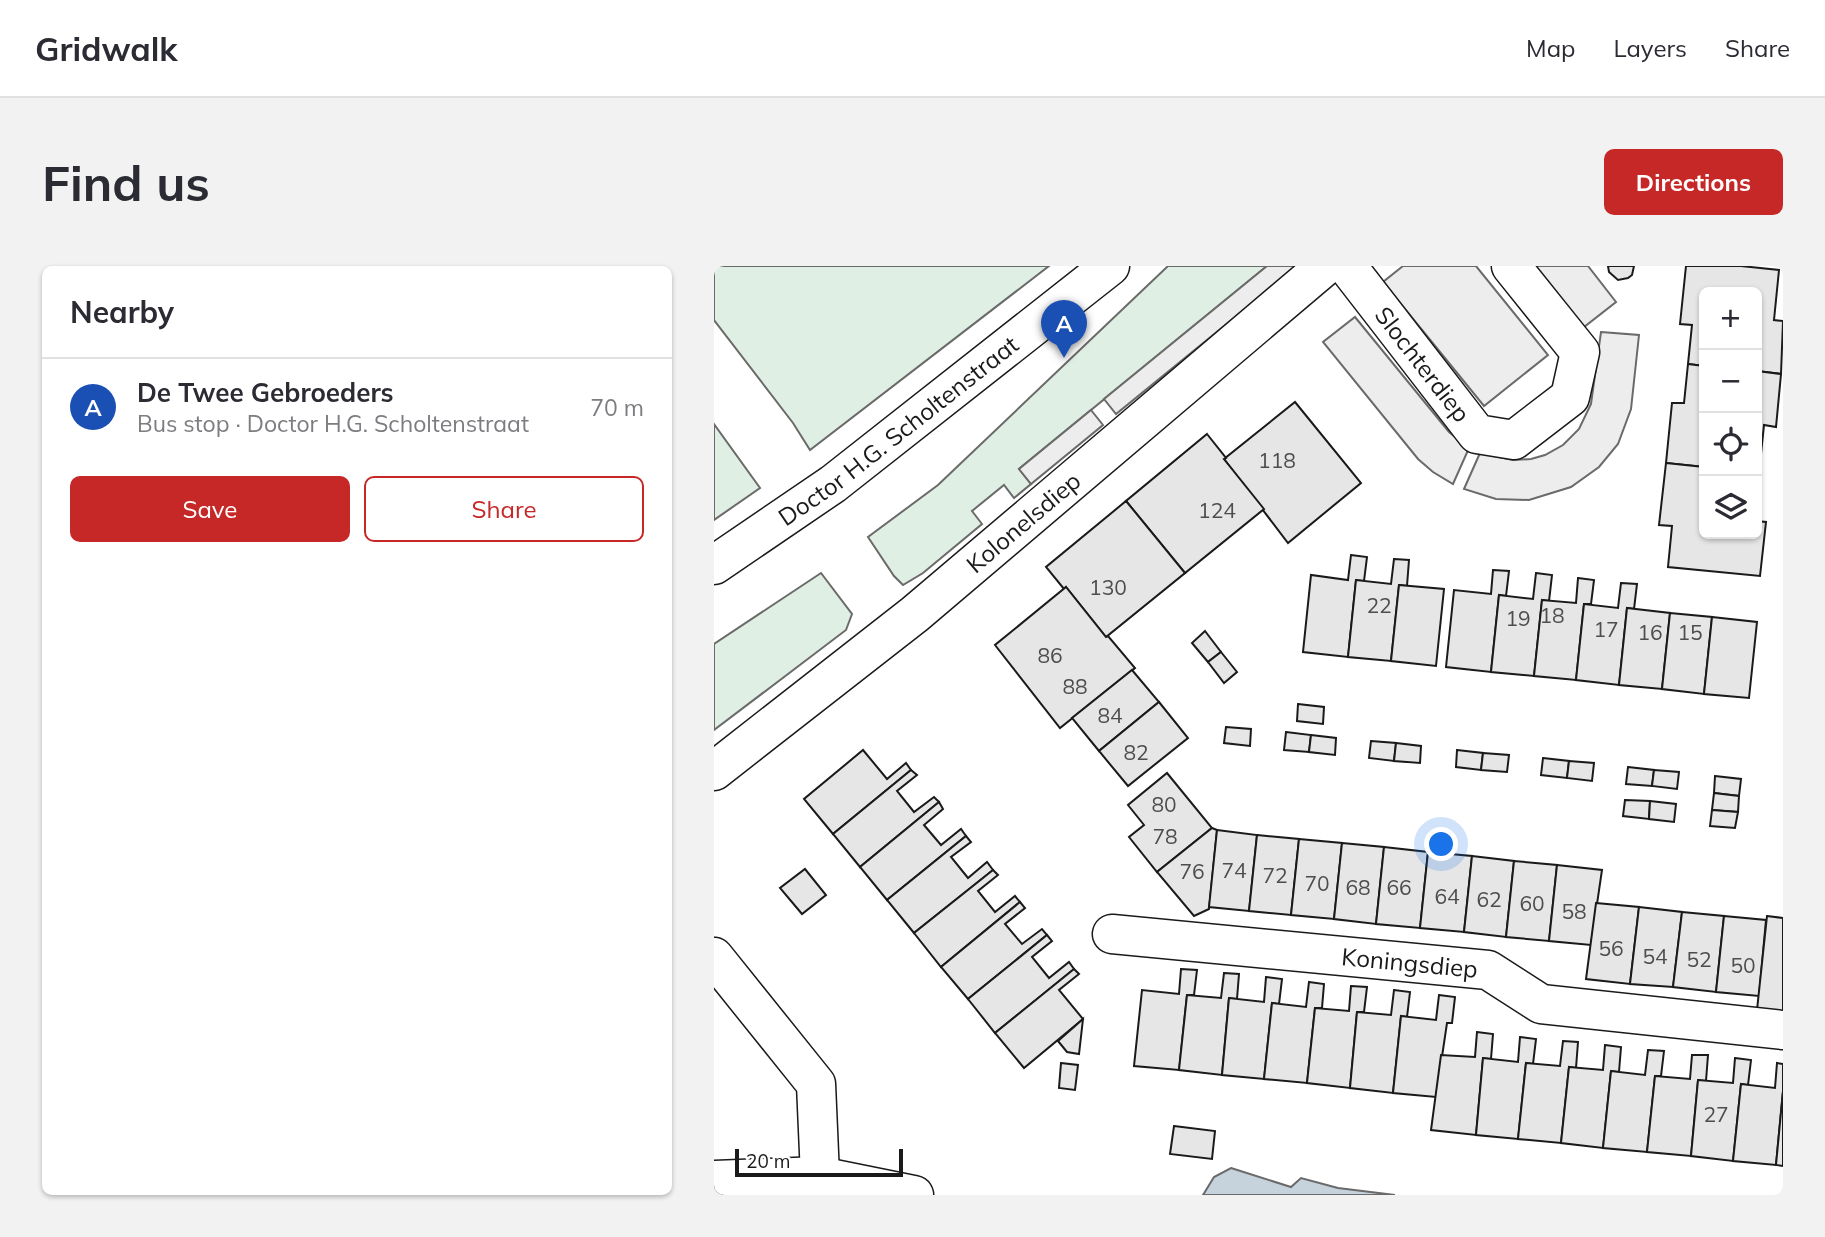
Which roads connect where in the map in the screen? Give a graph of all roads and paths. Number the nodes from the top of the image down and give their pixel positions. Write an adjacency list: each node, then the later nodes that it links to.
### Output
1 (1111, 266): 5 (street, Doctor H.G. Scholtenstraat)
2 (1325, 266): 6 (street, Kolonelsdiep)
3 (1347, 266): 4 (street, Slochterdiep)
4 (1511, 266)
5 (714, 565)
6 (714, 771)
7 (1112, 934): 9 (street, Koningsdiep)
8 (714, 957): 10 (street)
9 (1783, 1030)
10 (820, 1176): 11 (street); 12 (street)
11 (714, 1180)
12 (914, 1195)

